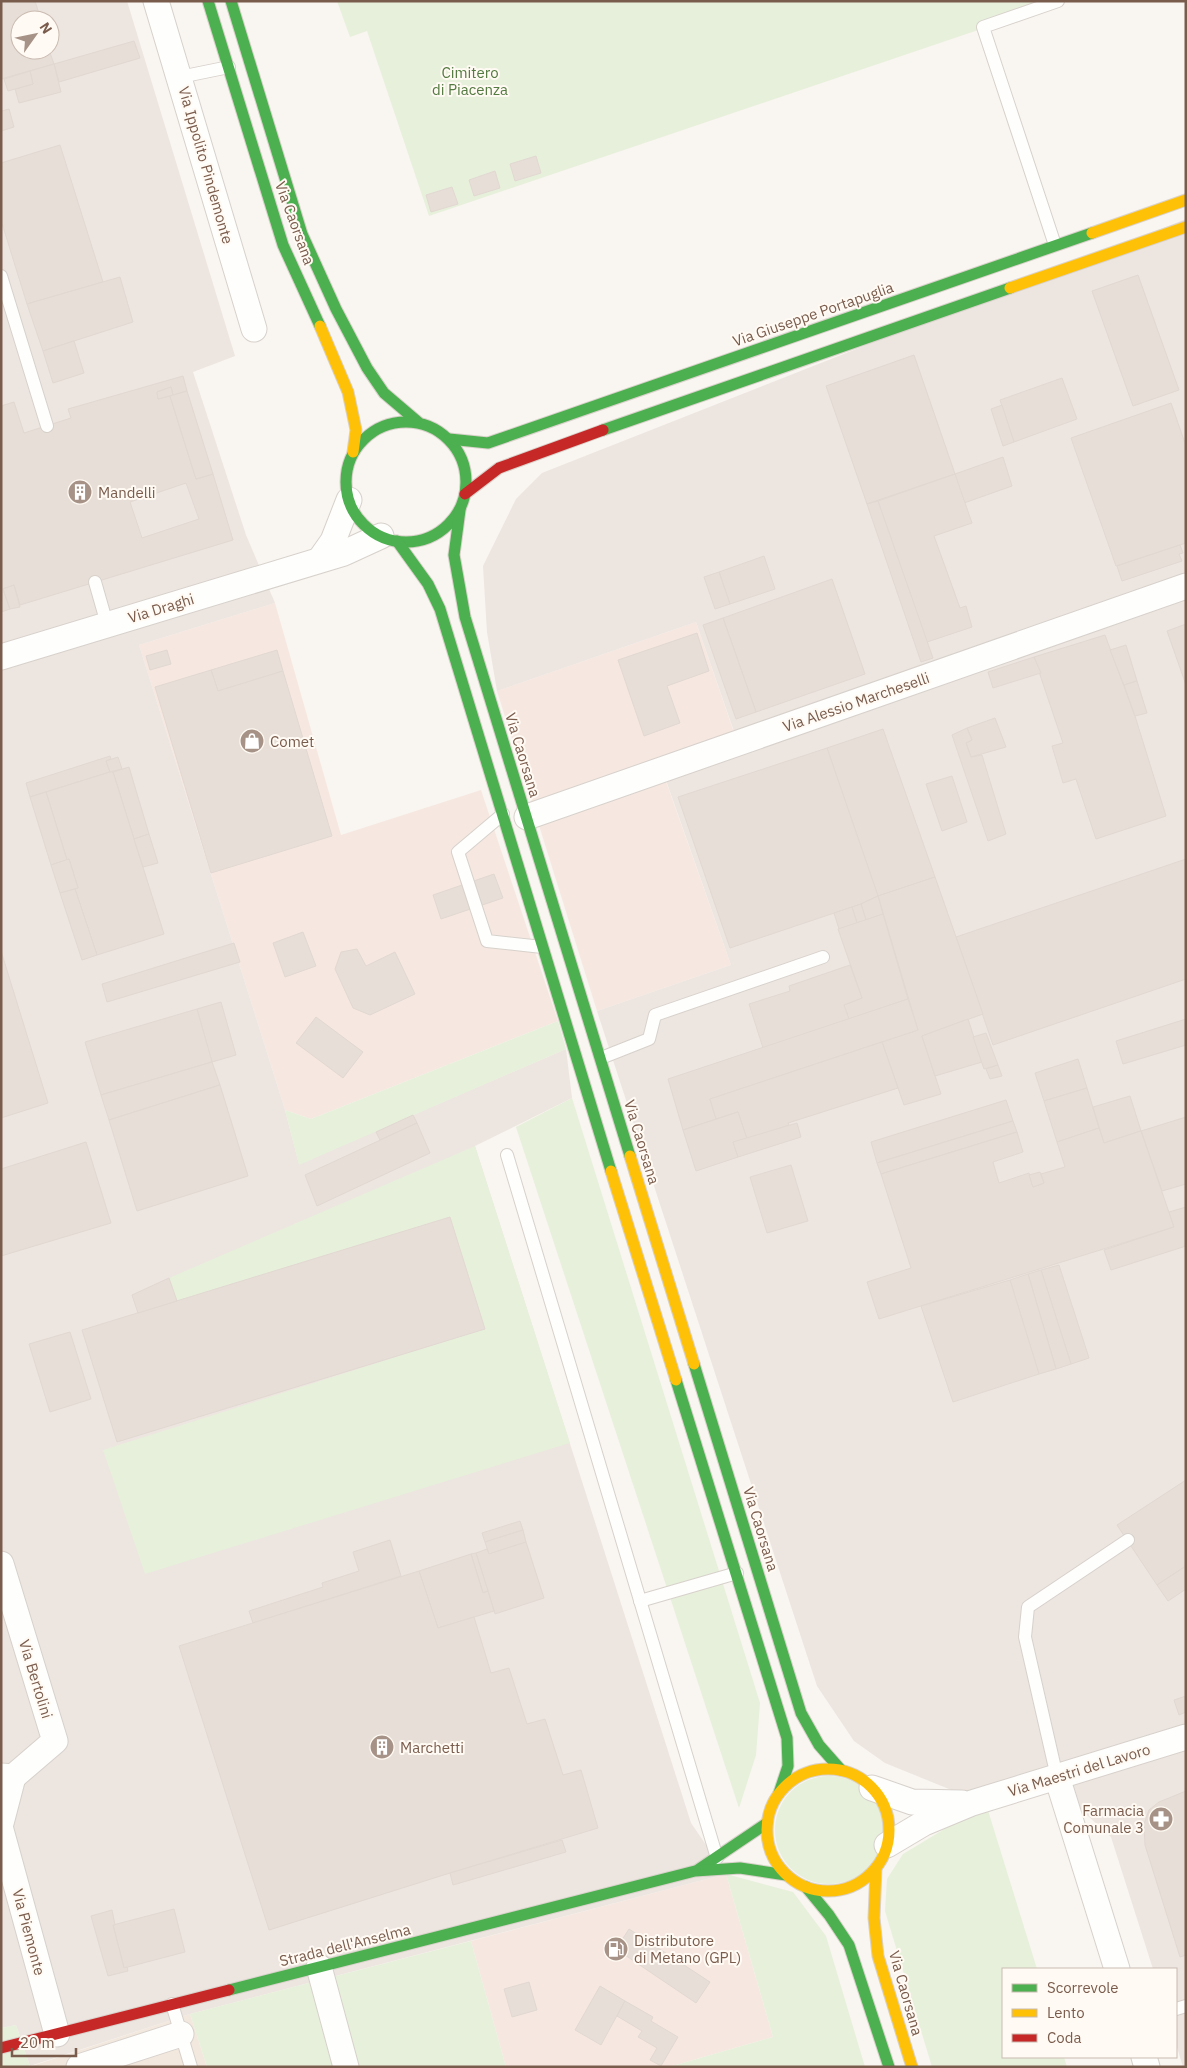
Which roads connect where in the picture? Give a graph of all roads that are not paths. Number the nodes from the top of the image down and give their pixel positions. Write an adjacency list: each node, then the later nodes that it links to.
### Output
1 (156, 1): 6 (street, Via Ippolito Pindemonte)
2 (208, 1): 5 (main road, Via Caorsana)
3 (231, 1): 12 (main road, Via Caorsana)
4 (1058, 1): 9 (lane)
5 (228, 67): 6 (lane); 15 (main road, Via Caorsana)
6 (180, 77): 11 (street, Via Ippolito Pindemonte)
7 (1186, 200): 9 (main road, Via Giuseppe Portapuglia)
8 (1186, 227): 16 (main road)
9 (1055, 245): 14 (main road, Via Giuseppe Portapuglia)
10 (1, 276): 13 (lane)
11 (254, 329)
12 (418, 422): 14 (main road); 15 (main road)
13 (47, 426)
14 (449, 439): 16 (main road)
15 (353, 452): 17 (main road)
16 (465, 494): 18 (main road)
17 (349, 500): 19 (main road); 20 (street)
18 (460, 510): 19 (main road); 25 (main road, Via Caorsana)
19 (389, 539): 20 (street, Via Draghi); 25 (main road, Via Caorsana)
20 (321, 558): 23 (street, Via Draghi)
21 (95, 582): 23 (lane)
22 (1186, 586): 25 (street, Via Alessio Marcheselli)
23 (107, 624): 24 (street, Via Draghi)
24 (1, 657)
25 (515, 816): 26 (main road, Via Caorsana); 26 (lane); 28 (main road, Via Caorsana)
26 (542, 947): 32 (main road, Via Caorsana)
27 (823, 957): 28 (lane)
28 (601, 1058): 35 (main road, Via Caorsana)
29 (507, 1154): 33 (lane)
30 (1128, 1540): 36 (lane)
31 (1, 1564): 37 (street, Via Bertolini)
32 (737, 1573): 33 (lane); 39 (main road, Via Caorsana)
33 (640, 1601): 45 (lane)
34 (1186, 1737): 36 (street, Via Maestri del Lavoro)
35 (840, 1770): 38 (main road); 39 (main road)
36 (1057, 1776): 40 (street, Via Maestri del Lavoro); 51 (street)
37 (7, 1777): 41 (street)
38 (872, 1788): 40 (street, Via Maestri del Lavoro); 44 (main road)
39 (779, 1793): 42 (main road)
40 (972, 1803): 44 (street, Via Maestri del Lavoro)
41 (1, 1823)
42 (767, 1823): 45 (main road, Strada dell'Anselma); 48 (main road)
43 (1, 1830): 53 (street, Via Piemonte)
44 (887, 1845): 46 (main road)
45 (717, 1858): 47 (main road, Strada dell'Anselma)
46 (876, 1868): 49 (main road); 60 (main road, Via Caorsana)
47 (695, 1871): 48 (main road, Strada dell'Anselma); 50 (main road, Strada dell'Anselma)
48 (786, 1875): 49 (main road)
49 (806, 1888): 59 (main road)
50 (320, 1967): 52 (main road, Strada dell'Anselma); 58 (street)
51 (1117, 1968)
52 (172, 2004): 53 (main road, Strada dell'Anselma); 54 (lane)
53 (57, 2034): 55 (main road, Strada dell'Anselma)
54 (182, 2034): 56 (street); 57 (lane)
55 (1, 2048)
56 (79, 2067)
57 (191, 2067)
58 (346, 2067)
59 (889, 2067)
60 (912, 2067)

